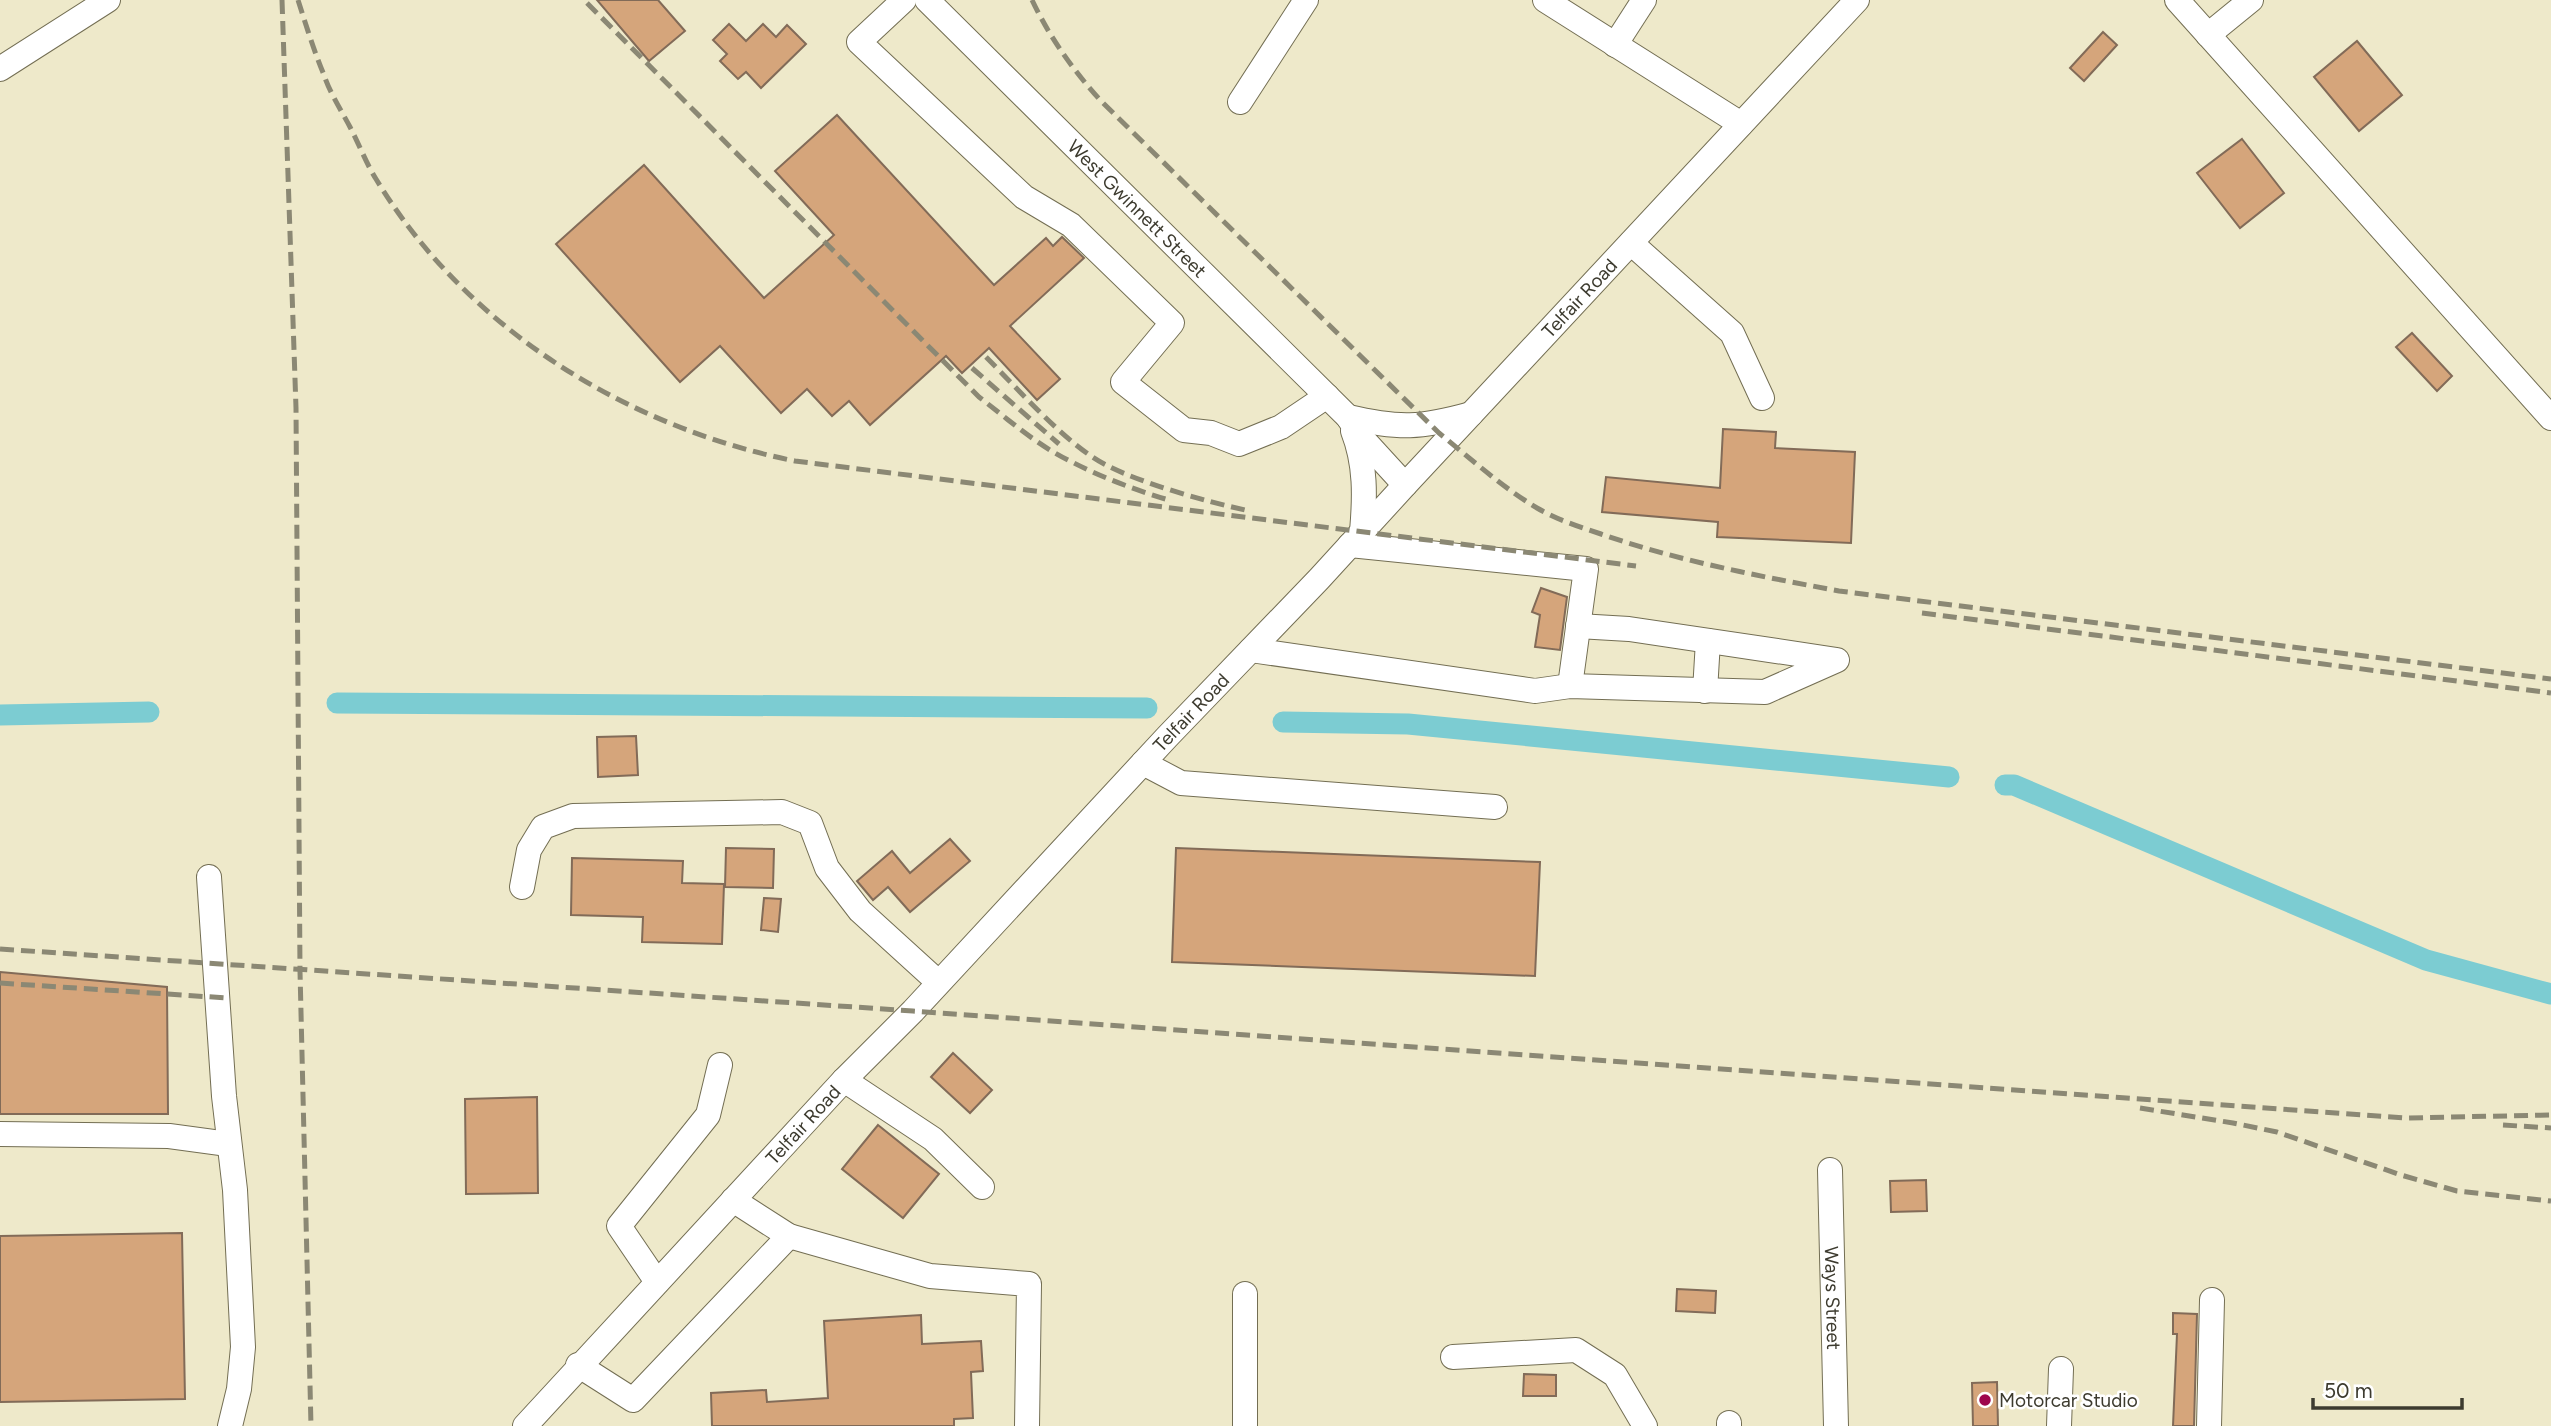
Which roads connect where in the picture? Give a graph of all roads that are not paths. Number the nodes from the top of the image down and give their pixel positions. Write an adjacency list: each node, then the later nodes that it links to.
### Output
1 (108, 0): 12 (street)
2 (904, 0): 16 (street)
3 (927, 0): 16 (street, West Gwinnett Street)
4 (1307, 0): 13 (street)
5 (1545, 0): 11 (street)
6 (1644, 0): 11 (street)
7 (1857, 0): 14 (street, Telfair Road)
8 (2177, 0): 10 (street)
9 (2251, 0): 10 (street)
10 (2208, 35): 20 (street)
11 (1615, 45): 14 (street)
12 (0, 69)
13 (1240, 102)
14 (1741, 124): 15 (street, Telfair Road)
15 (1631, 243): 17 (street); 18 (street, Telfair Road)
16 (1326, 396): 19 (street, West Gwinnett Street)
17 (1762, 398)
18 (1472, 414): 19 (street); 21 (street, Telfair Road)
19 (1348, 417): 21 (street, West Gwinnett Street); 22 (street)
20 (2551, 418)
21 (1411, 478): 22 (street, Telfair Road)
22 (1356, 538): 23 (street); 25 (street, Telfair Road)
23 (1578, 626): 24 (street); 26 (street)
24 (1708, 641): 27 (street); 27 (street)
25 (1251, 650): 26 (street); 28 (street, Telfair Road)
26 (1570, 686): 27 (street)
27 (1705, 691)
28 (1143, 763): 29 (street); 32 (street, Telfair Road)
29 (1495, 807)
30 (209, 877): 36 (street)
31 (522, 887): 32 (street)
32 (938, 982): 34 (street, Telfair Road)
33 (720, 1065): 41 (street)
34 (844, 1080): 38 (street); 39 (street, Telfair Road)
35 (0, 1134): 36 (street)
36 (228, 1144): 47 (street)
37 (1830, 1170): 52 (street, Ways Street)
38 (982, 1187)
39 (733, 1200): 40 (street); 41 (street, Telfair Road)
40 (789, 1236): 45 (street); 49 (street)
41 (657, 1282): 45 (street, Telfair Road)
42 (1245, 1294): 50 (street)
43 (2212, 1300): 54 (street)
44 (1452, 1357): 51 (street)
45 (579, 1365): 48 (street, Telfair Road)
46 (2061, 1369): 53 (street)
47 (230, 1426)
48 (525, 1426)
49 (1027, 1426)
50 (1245, 1426)
51 (1644, 1426)
52 (1836, 1426)
53 (2059, 1426)
54 (2209, 1426)

